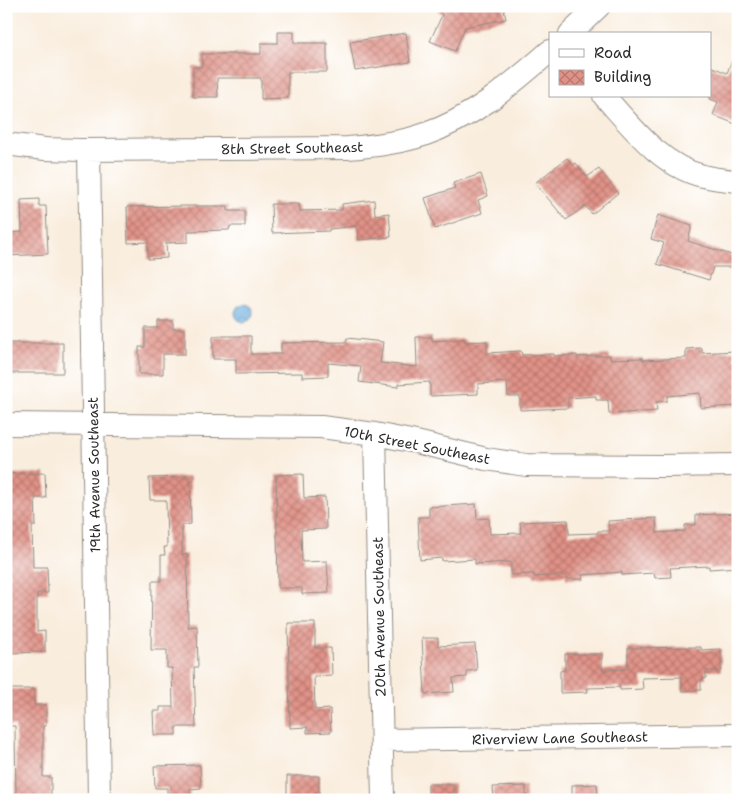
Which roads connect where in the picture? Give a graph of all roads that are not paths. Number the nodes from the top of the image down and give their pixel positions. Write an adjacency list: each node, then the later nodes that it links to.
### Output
1 (599, 6): 2 (street)
2 (572, 32)
3 (549, 52): 6 (street, 8th Street Southeast)
4 (606, 98): 7 (street)
5 (6, 144): 6 (street, 8th Street Southeast)
6 (89, 150): 9 (street, 19th Avenue Southeast)
7 (738, 181)
8 (6, 424): 9 (street, 10th Street Southeast)
9 (93, 425): 10 (street, 10th Street Southeast); 14 (street, 19th Avenue Southeast)
10 (375, 434): 11 (street, 10th Street Southeast); 13 (street, 20th Avenue Southeast)
11 (738, 465)
12 (738, 735): 13 (street, Riverview Lane Southeast)
13 (382, 740): 15 (street, 20th Avenue Southeast)
14 (100, 800)
15 (383, 800)

